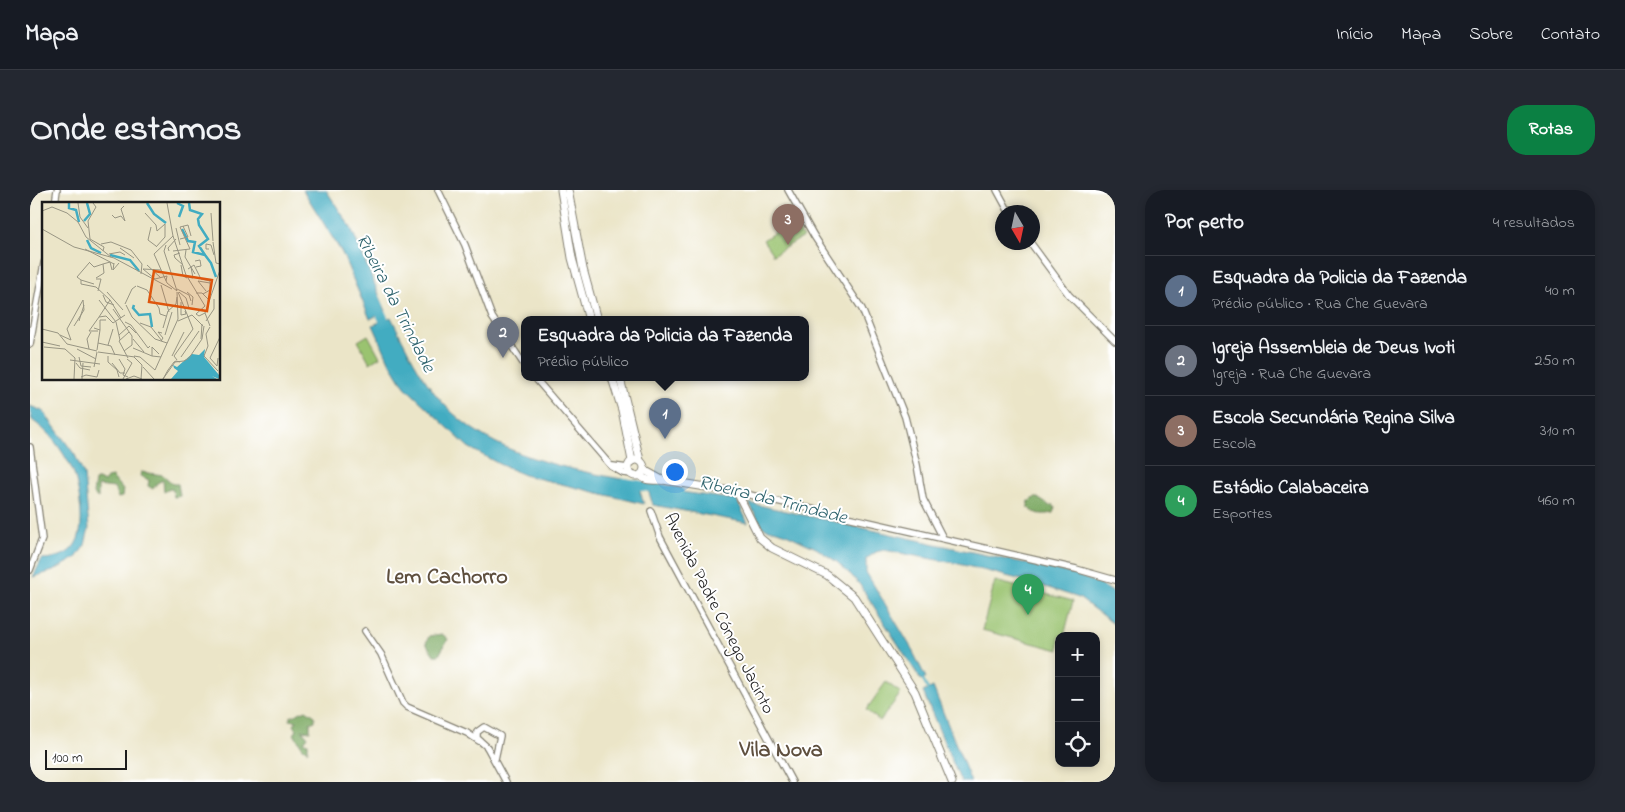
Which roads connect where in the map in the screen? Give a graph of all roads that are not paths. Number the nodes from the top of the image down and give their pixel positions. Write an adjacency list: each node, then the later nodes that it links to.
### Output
1 (438, 190): 13 (street)
2 (561, 190): 9 (main road)
3 (568, 190): 10 (main road)
4 (788, 190): 23 (street)
5 (997, 190): 6 (street)
6 (1005, 205)
7 (1036, 250): 11 (street)
8 (42, 275): 12 (street)
9 (588, 316)
10 (596, 316)
11 (1115, 341)
12 (30, 344)
13 (521, 360)
14 (538, 381): 19 (street)
15 (613, 381): 19 (main road)
16 (622, 381): 18 (main road)
17 (30, 447): 24 (street)
18 (640, 460): 19 (main road); 20 (main road)
19 (630, 468): 20 (main road)
20 (642, 472): 21 (main road)
21 (739, 494): 23 (street); 35 (main road)
22 (651, 512): 34 (street, Avenida Padre Cónego Jacinto)
23 (943, 538): 25 (street)
24 (30, 570)
25 (1115, 580)
26 (365, 632): 28 (street)
27 (479, 729): 28 (street); 29 (street); 31 (street)
28 (467, 732): 29 (street)
29 (479, 741): 30 (street)
30 (487, 747): 31 (street); 32 (street)
31 (496, 748): 32 (street)
32 (495, 758): 33 (street)
33 (506, 782)
34 (792, 782)
35 (952, 782)

